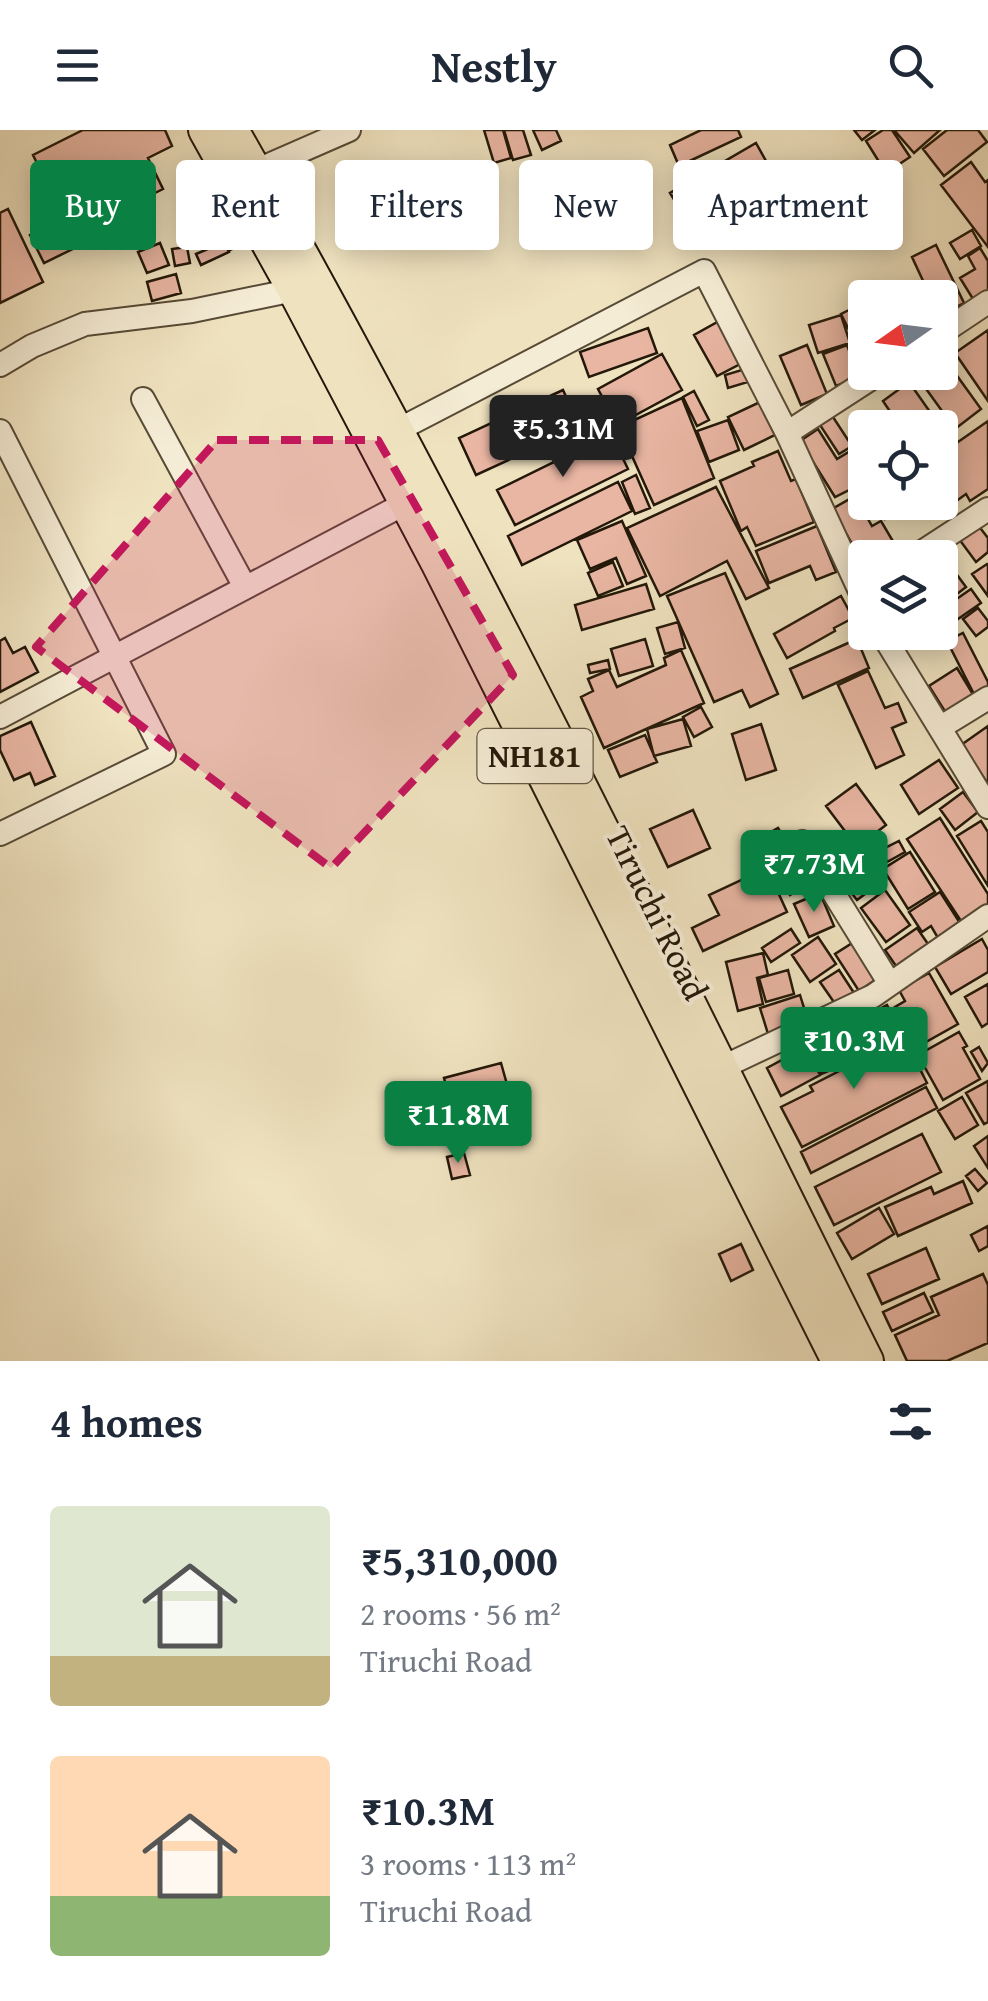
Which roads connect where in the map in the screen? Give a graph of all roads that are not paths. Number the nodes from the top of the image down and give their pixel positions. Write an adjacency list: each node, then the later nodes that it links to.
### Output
1 (205, 130): 7 (highway, Tiruchi Road / NH181)
2 (232, 130): 4 (highway, Tiruchi Road / NH181)
3 (349, 130): 5 (street)
4 (249, 160)
5 (278, 160)
6 (298, 250): 14 (highway, Tiruchi Road / NH181)
7 (294, 290): 10 (street); 16 (highway, Tiruchi Road / NH181)
8 (988, 302): 9 (street)
9 (958, 322)
10 (0, 365)
11 (853, 390): 15 (street)
12 (143, 399): 20 (street)
13 (0, 431): 22 (street)
14 (396, 431): 15 (street); 31 (highway, Tiruchi Road / NH181)
15 (787, 433): 19 (street)
16 (406, 503): 20 (street); 32 (highway, Tiruchi Road / NH181)
17 (988, 509): 18 (street)
18 (941, 540)
19 (848, 562)
20 (245, 588): 22 (street)
21 (892, 650): 25 (street)
22 (115, 656): 24 (street); 27 (street)
23 (988, 698): 25 (street)
24 (0, 716)
25 (941, 727): 26 (street)
26 (988, 807)
27 (0, 834)
28 (802, 842): 30 (street)
29 (988, 916): 30 (street)
30 (890, 984): 31 (street)
31 (721, 1068): 33 (highway, Tiruchi Road / NH181)
32 (838, 1361)
33 (867, 1361)

